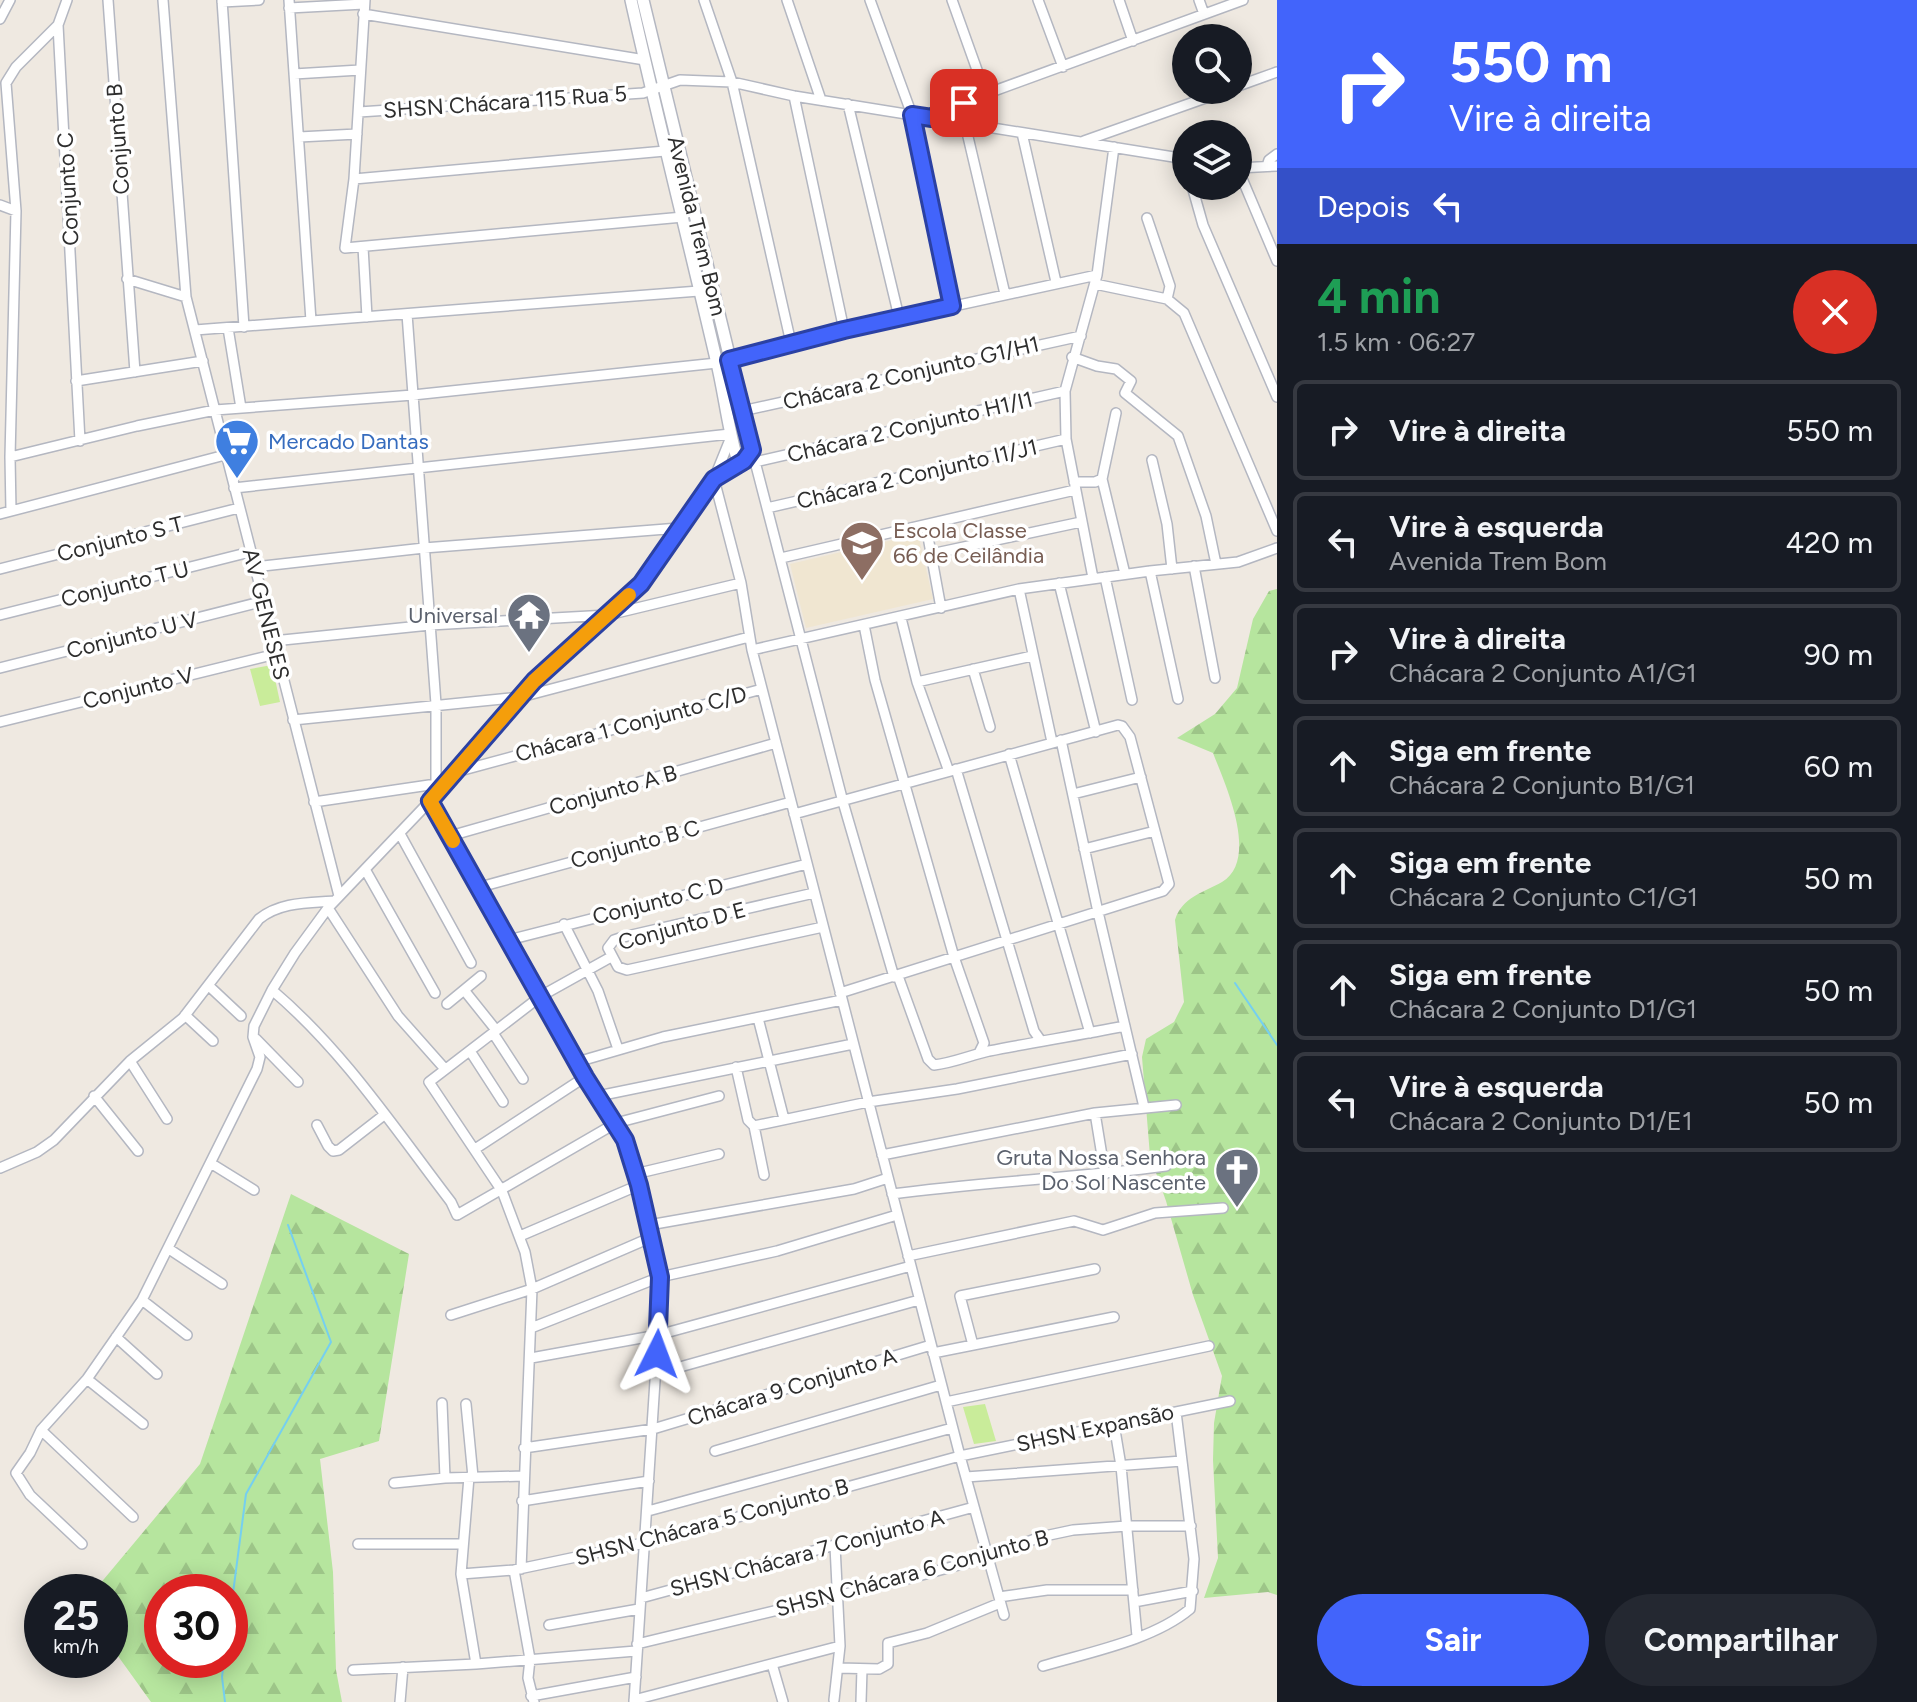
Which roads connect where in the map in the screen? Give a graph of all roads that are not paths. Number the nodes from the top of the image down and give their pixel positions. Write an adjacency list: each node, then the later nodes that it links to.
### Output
1 (10, 0): 20 (street)
2 (67, 0): 21 (street, Conjunto C)
3 (108, 0): 59 (street, Conjunto B)
4 (163, 0): 64 (street, AV GENESES)
5 (259, 0): 16 (street)
6 (631, 0): 23 (street, Avenida Trem Bom)
7 (643, 0): 30 (street, Avenida Trem Bom)
8 (704, 0): 29 (street)
9 (787, 0): 33 (street)
10 (870, 0): 37 (street)
11 (952, 0): 31 (street)
12 (1038, 0): 24 (street)
13 (1119, 0): 22 (street)
14 (1199, 0): 19 (street)
15 (1243, 0): 19 (street)
16 (222, 1): 71 (street)
17 (289, 4): 18 (street); 27 (street)
18 (364, 6): 23 (street); 25 (street)
19 (1204, 14): 22 (street)
20 (0, 19)
21 (58, 25): 54 (street); 81 (street, Conjunto C)
22 (1133, 41): 24 (street)
23 (645, 60): 30 (street, Avenida Trem Bom)
24 (1063, 67): 31 (street)
25 (360, 70): 27 (street); 36 (street)
26 (1277, 72): 28 (street)
27 (294, 74): 42 (street)
28 (1252, 81)
29 (732, 82): 30 (street, SHSN Chácara 115 Rua 5); 32 (street, SHSN Chácara 115 Rua 5); 76 (street)
30 (657, 88): 36 (street, SHSN Chácara 115 Rua 5); 45 (street, Avenida Trem Bom); 79 (street, Avenida Trem Bom)
31 (986, 95): 38 (street)
32 (794, 96): 33 (street, SHSN Chácara 115 Rua 5); 74 (street)
33 (821, 100): 34 (street, SHSN Chácara 115 Rua 5)
34 (848, 104): 37 (street, SHSN Chácara 115 Rua 5); 69 (street)
35 (1188, 104): 43 (street)
36 (359, 112): 41 (street)
37 (912, 115): 38 (street, SHSN Chácara 115 Rua 5); 66 (street)
38 (932, 118): 39 (street, SHSN Chácara 115 Rua 5)
39 (965, 124): 40 (street, SHSN Chácara 115 Rua 5); 63 (street)
40 (1022, 133): 43 (street, SHSN Chácara 115 Rua 5); 61 (street)
41 (357, 134): 42 (street); 50 (street)
42 (299, 137): 70 (street)
43 (1084, 141): 44 (street, SHSN Chácara 115 Rua 5)
44 (1114, 147): 47 (street, SHSN Chácara 115 Rua 5); 60 (street)
45 (665, 151): 50 (street); 55 (street, Avenida Trem Bom)
46 (1277, 154): 48 (street)
47 (1172, 157)
48 (1272, 166): 49 (street)
49 (1252, 168)
50 (354, 179): 57 (street)
51 (1196, 200): 84 (street)
52 (1251, 200): 58 (street)
53 (0, 205): 54 (street)
54 (16, 211): 94 (street)
55 (683, 217): 57 (street); 62 (street, Avenida Trem Bom)
56 (1147, 218): 65 (street)
57 (363, 247): 68 (street)
58 (1277, 261)
59 (127, 279): 64 (street); 80 (street, Conjunto B)
60 (1096, 279): 61 (street); 65 (street); 75 (street)
61 (1056, 282): 63 (street)
62 (699, 291): 67 (street); 79 (street, Avenida Trem Bom)
63 (1005, 294): 66 (street)
64 (186, 297): 73 (street, AV GENESES)
65 (1167, 299): 108 (street)
66 (952, 306): 69 (street)
67 (407, 314): 68 (street); 83 (street)
68 (367, 317): 70 (street)
69 (899, 317): 74 (street)
70 (311, 321): 71 (street)
71 (244, 327): 72 (street)
72 (228, 328): 73 (street); 85 (street)
73 (195, 330): 78 (street, AV GENESES)
74 (844, 330): 76 (street)
75 (1081, 336): 77 (street); 87 (street, Chácara 2 Conjunto G1/H1)
76 (791, 343): 79 (street)
77 (1072, 357): 82 (street); 114 (street)
78 (203, 361): 80 (street); 86 (street, AV GENESES)
79 (723, 361): 83 (street); 87 (street, Avenida Trem Bom); 89 (street, Avenida Trem Bom)
80 (135, 372): 81 (street)
81 (76, 381): 91 (street, Conjunto C)
82 (1065, 391): 90 (street); 93 (street, Chácara 2 Conjunto H1/I1)
83 (413, 395): 85 (street); 96 (street)
84 (1277, 397)
85 (241, 408): 86 (street)
86 (215, 410): 91 (street); 92 (street, AV GENESES)
87 (742, 411): 93 (street, Avenida Trem Bom)
88 (1116, 413): 98 (street)
89 (731, 435): 93 (street); 96 (street); 97 (street)
90 (1066, 439): 99 (street); 102 (street, Chácara 2 Conjunto I1/J1)
91 (80, 441): 94 (street)
92 (225, 455): 100 (street, AV GENESES); 103 (street)
93 (752, 455): 97 (street); 102 (street)
94 (10, 457): 103 (street)
95 (1152, 460): 118 (street)
96 (418, 469): 100 (street); 109 (street)
97 (714, 479): 107 (street); 123 (street)
98 (1102, 479): 99 (street); 120 (street)
99 (1074, 486): 105 (street); 106 (street)
100 (234, 488): 101 (street, AV GENESES)
101 (239, 508): 111 (street, AV GENESES); 117 (street, Conjunto S T)
102 (767, 508): 113 (street)
103 (11, 511): 104 (street)
104 (0, 514)
105 (1081, 522): 112 (street); 122 (street)
106 (926, 526): 112 (street); 113 (street)
107 (679, 528): 109 (street); 129 (street)
108 (1277, 531)
109 (424, 548): 116 (street); 131 (street)
110 (1273, 550): 114 (street)
111 (250, 552): 116 (street, AV GENESES); 128 (street, Conjunto T U)
112 (931, 554): 127 (street)
113 (781, 558): 134 (street)
114 (1216, 564): 115 (street)
115 (1194, 566): 118 (street); 141 (street)
116 (254, 567): 126 (street, AV GENESES)
117 (0, 569)
118 (1172, 569): 119 (street)
119 (1150, 571): 120 (street); 145 (street)
120 (1125, 574): 121 (street)
121 (1105, 577): 122 (street); 146 (street)
122 (1093, 578): 124 (street)
123 (741, 583): 129 (street); 133 (street)
124 (1059, 583): 125 (street); 151 (street)
125 (1019, 589): 127 (street); 138 (street)
126 (264, 601): 135 (street, AV GENESES); 139 (street, Conjunto U V)
127 (941, 608): 130 (street)
128 (0, 615)
129 (608, 615): 131 (street); 144 (street)
130 (901, 618): 132 (street); 142 (street)
131 (430, 625): 135 (street); 147 (street)
132 (864, 625): 134 (street); 158 (street)
133 (749, 637): 136 (street); 144 (street)
134 (799, 638): 136 (street); 164 (street)
135 (273, 641): 137 (street, AV GENESES)
136 (752, 650): 143 (street)
137 (276, 654): 148 (street, AV GENESES); 149 (street, Conjunto V)
138 (1032, 656): 140 (street); 152 (street)
139 (0, 668)
140 (973, 669): 142 (street); 150 (street)
141 (1215, 678)
142 (917, 682): 155 (street)
143 (762, 689): 153 (street); 156 (street, Chácara 1 Conjunto C/D)
144 (521, 697): 147 (street); 156 (street)
145 (1178, 699)
146 (1132, 700)
147 (436, 704): 148 (street); 159 (street)
148 (293, 720): 162 (street, AV GENESES)
149 (0, 722)
150 (990, 727)
151 (1096, 732): 152 (street); 157 (street)
152 (1057, 741): 154 (street); 160 (street)
153 (776, 743): 163 (street); 168 (street, Conjunto A B)
154 (1009, 754): 155 (street); 177 (street)
155 (952, 769): 158 (street); 180 (street)
156 (455, 772): 159 (street)
157 (1141, 777): 160 (street); 166 (street)
158 (906, 782): 164 (street); 182 (street)
159 (439, 786): 161 (street); 162 (street)
160 (1073, 794): 169 (street)
161 (430, 801): 167 (street); 168 (street)
162 (314, 802): 174 (street, AV GENESES)
163 (791, 802): 165 (street); 172 (street, Conjunto B C)
164 (843, 802): 165 (street); 186 (street)
165 (794, 814): 170 (street)
166 (1155, 831): 169 (street); 175 (street)
167 (400, 834): 171 (street); 183 (street)
168 (450, 836): 172 (street)
169 (1084, 849): 175 (street)
170 (807, 864): 173 (street); 176 (street, Conjunto C D)
171 (366, 871): 174 (street); 190 (street)
172 (480, 887): 179 (street)
173 (814, 893): 178 (street); 181 (street, Conjunto D E)
174 (334, 902): 187 (street); 188 (street); 212 (street, AV GENESES)
175 (1098, 912): 177 (street); 197 (street)
176 (564, 924): 179 (street, Conjunto C D); 184 (street)
177 (1058, 924): 180 (street); 199 (street)
178 (823, 927): 181 (street); 192 (street)
179 (509, 940): 191 (street)
180 (1006, 941): 182 (street); 202 (street)
181 (611, 957): 184 (street)
182 (954, 957): 186 (street); 206 (street)
183 (471, 963)
184 (587, 971): 191 (street); 204 (street)
185 (481, 976): 189 (street)
186 (896, 976): 192 (street); 206 (street)
187 (209, 986): 194 (street); 195 (street)
188 (272, 990): 200 (street); 224 (street)
189 (464, 990): 193 (street); 198 (street)
190 (435, 993)
191 (541, 996): 198 (street); 210 (street)
192 (841, 996): 196 (street); 203 (street)
193 (447, 1004)
194 (185, 1015): 201 (street); 209 (street)
195 (241, 1016)
196 (758, 1018): 204 (street); 208 (street)
197 (1125, 1026): 199 (street); 207 (street)
198 (495, 1032): 205 (street); 214 (street)
199 (1090, 1033): 202 (street)
200 (253, 1037): 215 (street); 234 (street)
201 (213, 1041)
202 (1041, 1041): 206 (street)
203 (853, 1044): 208 (street); 220 (street)
204 (618, 1049): 210 (street)
205 (470, 1051): 212 (street); 219 (street)
206 (979, 1053)
207 (1132, 1054): 220 (street); 222 (street)
208 (769, 1060): 211 (street); 226 (street)
209 (130, 1061): 216 (street); 225 (street)
210 (577, 1062): 213 (street)
211 (736, 1067): 217 (street); 229 (street)
212 (445, 1069): 230 (street)
213 (585, 1077): 217 (street); 230 (street)
214 (523, 1079)
215 (298, 1082)
216 (94, 1096): 231 (street); 236 (street)
217 (598, 1096): 227 (street)
218 (719, 1096): 227 (street)
219 (503, 1102)
220 (868, 1102): 226 (street); 233 (street)
221 (1176, 1105): 222 (street)
222 (1144, 1107): 223 (street)
223 (1095, 1113): 233 (street); 238 (street)
224 (384, 1115): 228 (street); 243 (street)
225 (167, 1119)
226 (784, 1119): 229 (street)
227 (616, 1123): 237 (street); 243 (street)
228 (317, 1125)
229 (754, 1126): 239 (street)
230 (475, 1149): 243 (street)
231 (138, 1151)
232 (719, 1154): 237 (street)
233 (882, 1155): 240 (street)
234 (212, 1164): 242 (street); 250 (street)
235 (1166, 1166): 238 (street)
236 (0, 1168)
237 (635, 1174): 241 (street)
238 (1105, 1174): 244 (street)
239 (764, 1175)
240 (888, 1178): 244 (street); 247 (street)
241 (639, 1185): 247 (street); 248 (street)
242 (254, 1190)
243 (502, 1191): 248 (street)
244 (892, 1194): 246 (street)
245 (1223, 1208): 251 (street)
246 (897, 1215): 251 (street); 253 (street)
247 (649, 1225): 249 (street)
248 (520, 1236): 255 (street)
249 (652, 1237): 253 (street); 255 (street)
250 (169, 1249): 254 (street); 256 (street)
251 (909, 1261): 257 (street); 262 (street)
252 (1095, 1269): 264 (street)
253 (660, 1277): 260 (street); 262 (street)
254 (222, 1284)
255 (532, 1289): 258 (street); 260 (street)
256 (142, 1300): 261 (street); 263 (street)
257 (919, 1300): 266 (street); 269 (street)
258 (451, 1315)
259 (1114, 1317): 264 (street, Chácara 9 Conjunto A)
260 (531, 1328): 267 (street)
261 (187, 1335)
262 (658, 1335): 267 (street); 269 (street)
263 (116, 1337): 268 (street); 270 (street)
264 (973, 1345): 266 (street, Chácara 9 Conjunto A)
265 (1209, 1346): 273 (street)
266 (932, 1349): 271 (street); 280 (street, Chácara 9 Conjunto A)
267 (531, 1358): 282 (street)
268 (157, 1374)
269 (655, 1374): 280 (street)
270 (87, 1379): 277 (street); 281 (street)
271 (941, 1385): 273 (street); 283 (street)
272 (1230, 1401): 276 (street, SHSN Expansão)
273 (946, 1402): 279 (street)
274 (442, 1403): 290 (street)
275 (466, 1404): 288 (street)
276 (1176, 1412): 278 (street, SHSN Expansão); 285 (street)
277 (143, 1424)
278 (1114, 1424): 284 (street, SHSN Expansão); 286 (street)
279 (952, 1428): 284 (street); 295 (street)
280 (653, 1429): 282 (street, Chácara 9 Conjunto A); 291 (street)
281 (41, 1430): 296 (street); 300 (street)
282 (524, 1448): 287 (street)
283 (715, 1451)
284 (960, 1456): 289 (street); 299 (street, SHSN Chácara 5 Conjunto B)
285 (1182, 1461): 286 (street); 298 (street)
286 (1121, 1466): 289 (street); 297 (street)
287 (524, 1476): 288 (street); 293 (street)
288 (471, 1477): 290 (street); 302 (street)
289 (966, 1477): 294 (street)
290 (445, 1478): 292 (street)
291 (649, 1481): 293 (street); 295 (street)
292 (394, 1483)
293 (522, 1501): 305 (street)
294 (974, 1507): 303 (street, SHSN Chácara 7 Conjunto A); 304 (street)
295 (648, 1511): 299 (street)
296 (133, 1517)
297 (1127, 1526): 298 (street, SHSN Chácara 6 Conjunto B); 304 (street, SHSN Chácara 6 Conjunto B); 307 (street)
298 (1191, 1526): 308 (street)
299 (643, 1543): 305 (street, SHSN Chácara 5 Conjunto B); 312 (street)
300 (82, 1544)
301 (358, 1544): 302 (street)
302 (463, 1544): 306 (street)
303 (835, 1546): 309 (street); 312 (street, SHSN Chácara 7 Conjunto A)
304 (988, 1557): 309 (street, SHSN Chácara 6 Conjunto B); 310 (street)
305 (518, 1570): 306 (street, SHSN Chácara 5 Conjunto B); 318 (street)
306 (461, 1574): 319 (street)
307 (1133, 1590): 310 (street); 311 (street)
308 (1193, 1591): 311 (street); 315 (street)
309 (839, 1596): 316 (street); 317 (street, SHSN Chácara 6 Conjunto B)
310 (1000, 1600): 313 (street); 324 (street)
311 (1134, 1602): 315 (street)
312 (640, 1604): 314 (street, SHSN Chácara 7 Conjunto A); 317 (street)
313 (1004, 1615)
314 (549, 1625)
315 (1137, 1636): 321 (street)
316 (840, 1646): 320 (street); 323 (street)
317 (637, 1648): 318 (street, SHSN Chácara 6 Conjunto B); 326 (street)
318 (530, 1659): 319 (street, SHSN Chácara 6 Conjunto B); 327 (street)
319 (476, 1664): 322 (street, SHSN Chácara 6 Conjunto B)
320 (772, 1664): 329 (street); 331 (street)
321 (1043, 1666)
322 (403, 1667): 325 (street, SHSN Chácara 6 Conjunto B); 330 (street)
323 (839, 1668): 324 (street); 328 (street)
324 (862, 1669): 332 (street)
325 (353, 1670)
326 (636, 1677): 327 (street); 329 (street)
327 (533, 1699)
328 (834, 1700)
329 (634, 1701)
330 (400, 1702)
331 (783, 1702)
332 (861, 1702)

